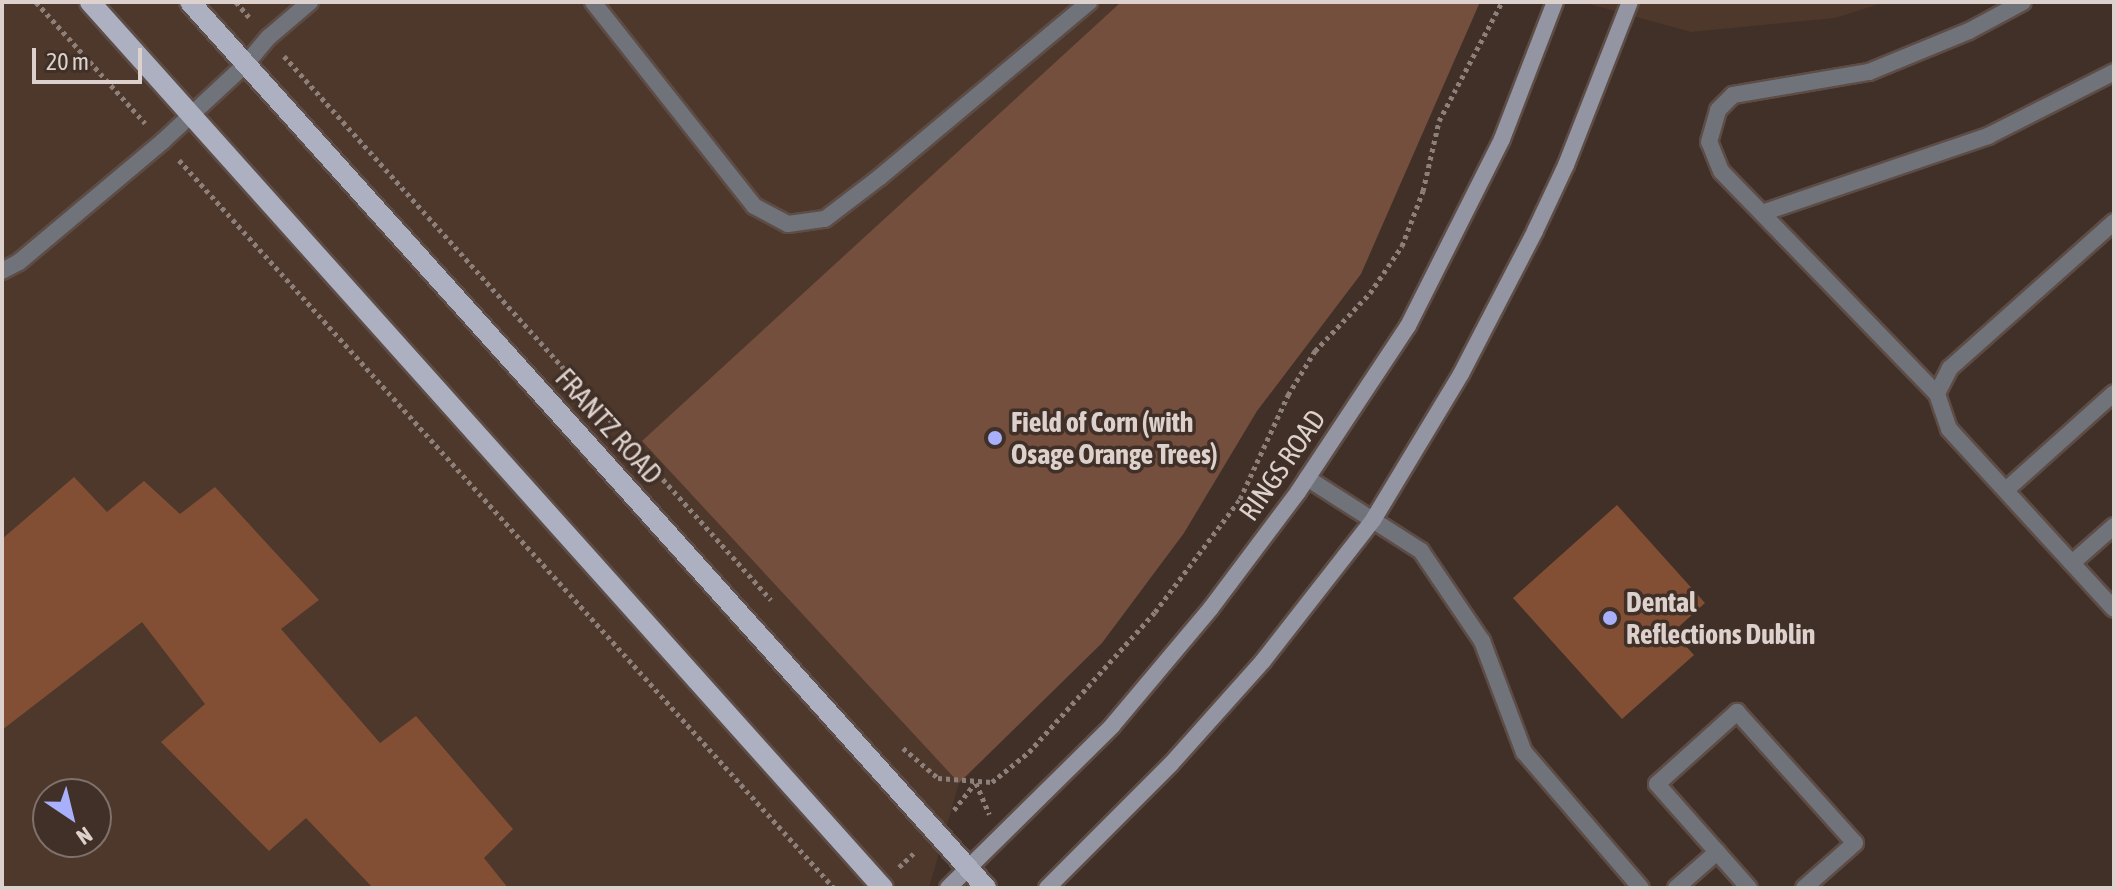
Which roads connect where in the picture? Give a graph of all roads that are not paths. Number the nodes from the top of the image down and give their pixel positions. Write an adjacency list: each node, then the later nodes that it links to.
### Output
1 (90, 2): 11 (main road)
2 (190, 2): 9 (main road, FRANTZ ROAD)
3 (310, 2): 9 (street)
4 (593, 2): 5 (street)
5 (1089, 2)
6 (1555, 2): 17 (main road, RINGS ROAD)
7 (1630, 2): 19 (main road)
8 (2023, 2): 12 (street)
9 (246, 64): 11 (street); 24 (main road, FRANTZ ROAD)
10 (2114, 72): 12 (street)
11 (192, 115): 14 (street); 25 (main road)
12 (1762, 213): 16 (street)
13 (2114, 222): 16 (street)
14 (2, 271)
15 (2114, 393): 18 (street)
16 (1937, 394): 18 (street)
17 (1307, 478): 19 (street); 24 (main road, RINGS ROAD)
18 (2006, 490): 21 (street)
19 (1373, 520): 28 (main road); 29 (street)
20 (2114, 526): 21 (street)
21 (2072, 563): 22 (street)
22 (2114, 609)
23 (1717, 852): 30 (street); 31 (street); 32 (street)
24 (968, 868): 26 (main road, RINGS ROAD); 27 (main road, FRANTZ ROAD)
25 (883, 888)
26 (948, 888)
27 (986, 888)
28 (1047, 888)
29 (1641, 888)
30 (1676, 888)
31 (1749, 888)
32 (1804, 888)

